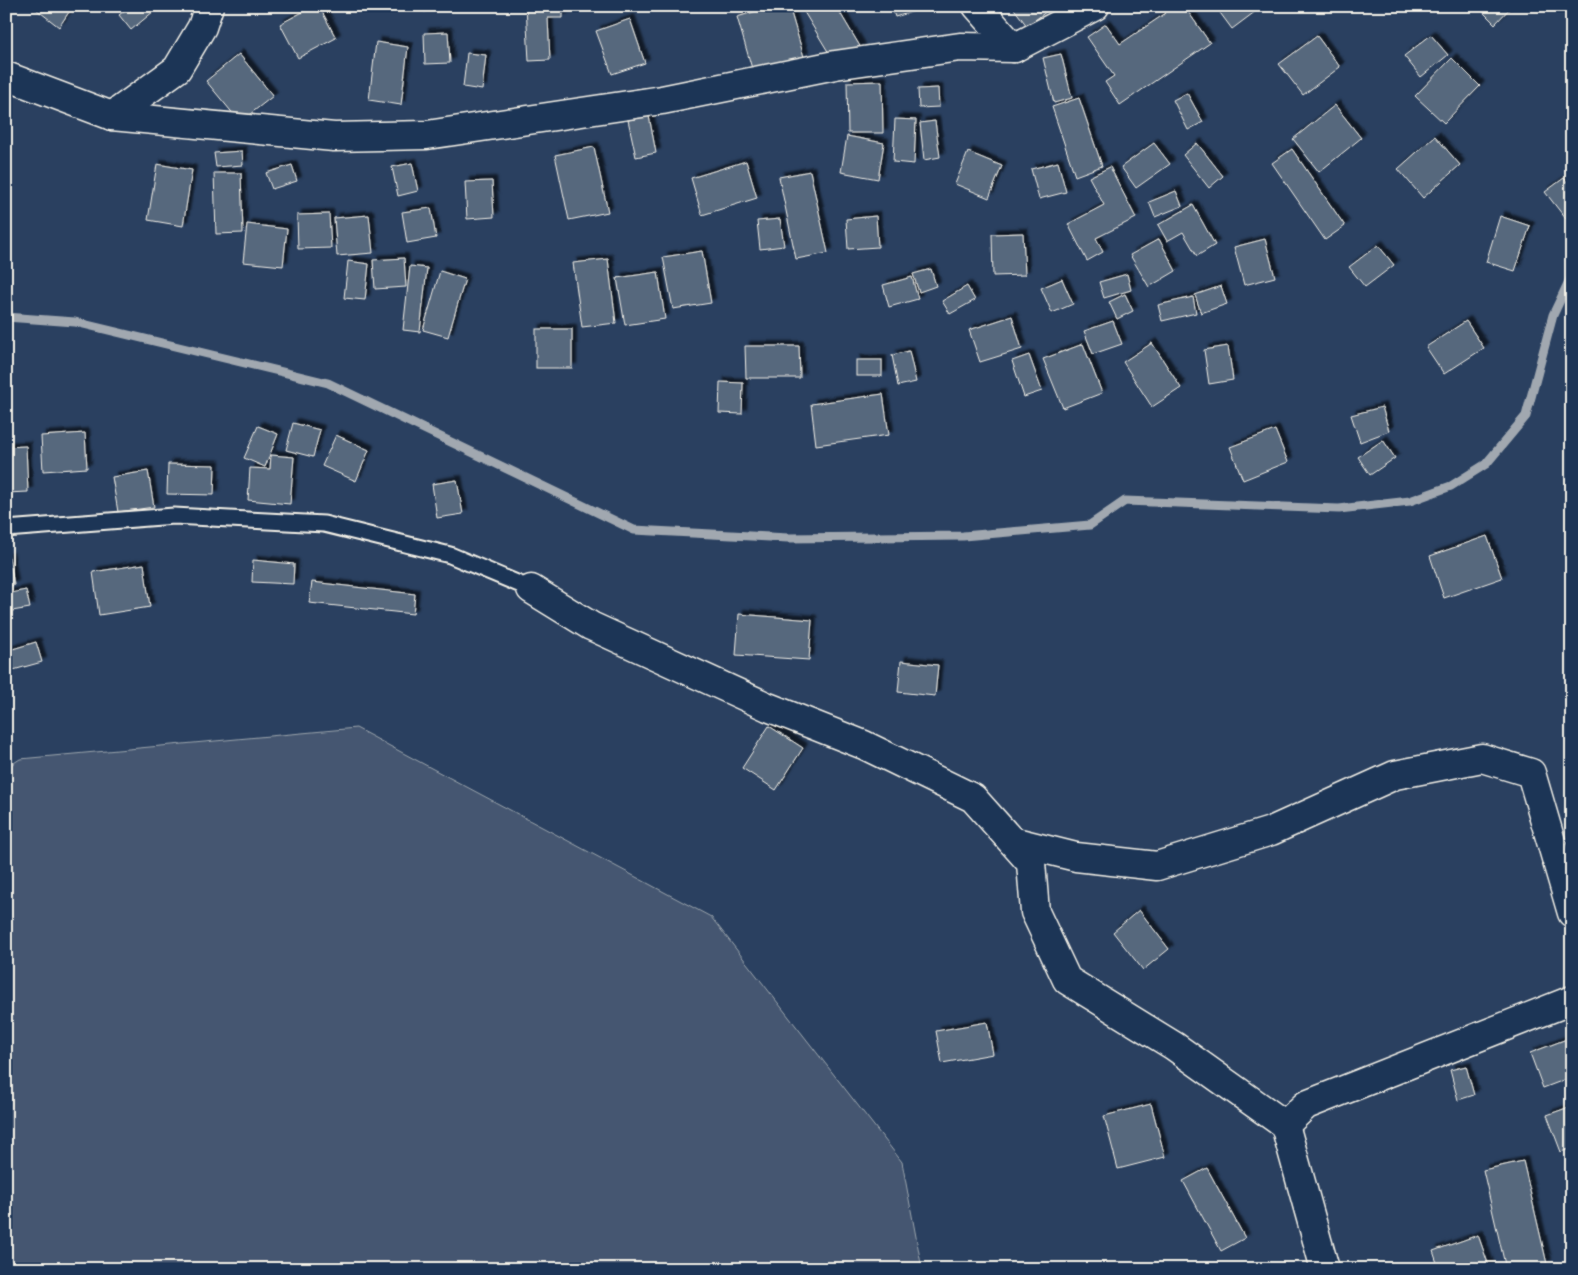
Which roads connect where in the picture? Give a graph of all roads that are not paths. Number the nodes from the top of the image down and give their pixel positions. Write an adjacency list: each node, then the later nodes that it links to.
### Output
1 (209, 6): 6 (street)
2 (977, 6): 4 (street)
3 (1095, 6): 4 (street)
4 (1014, 48): 6 (street)
5 (6, 76): 6 (street)
6 (112, 116)
7 (6, 529): 8 (lane)
8 (531, 589): 9 (street)
9 (1012, 841): 10 (street); 12 (street)
10 (1572, 914)
11 (1572, 1000): 12 (street)
12 (1285, 1125): 13 (street)
13 (1325, 1269)

